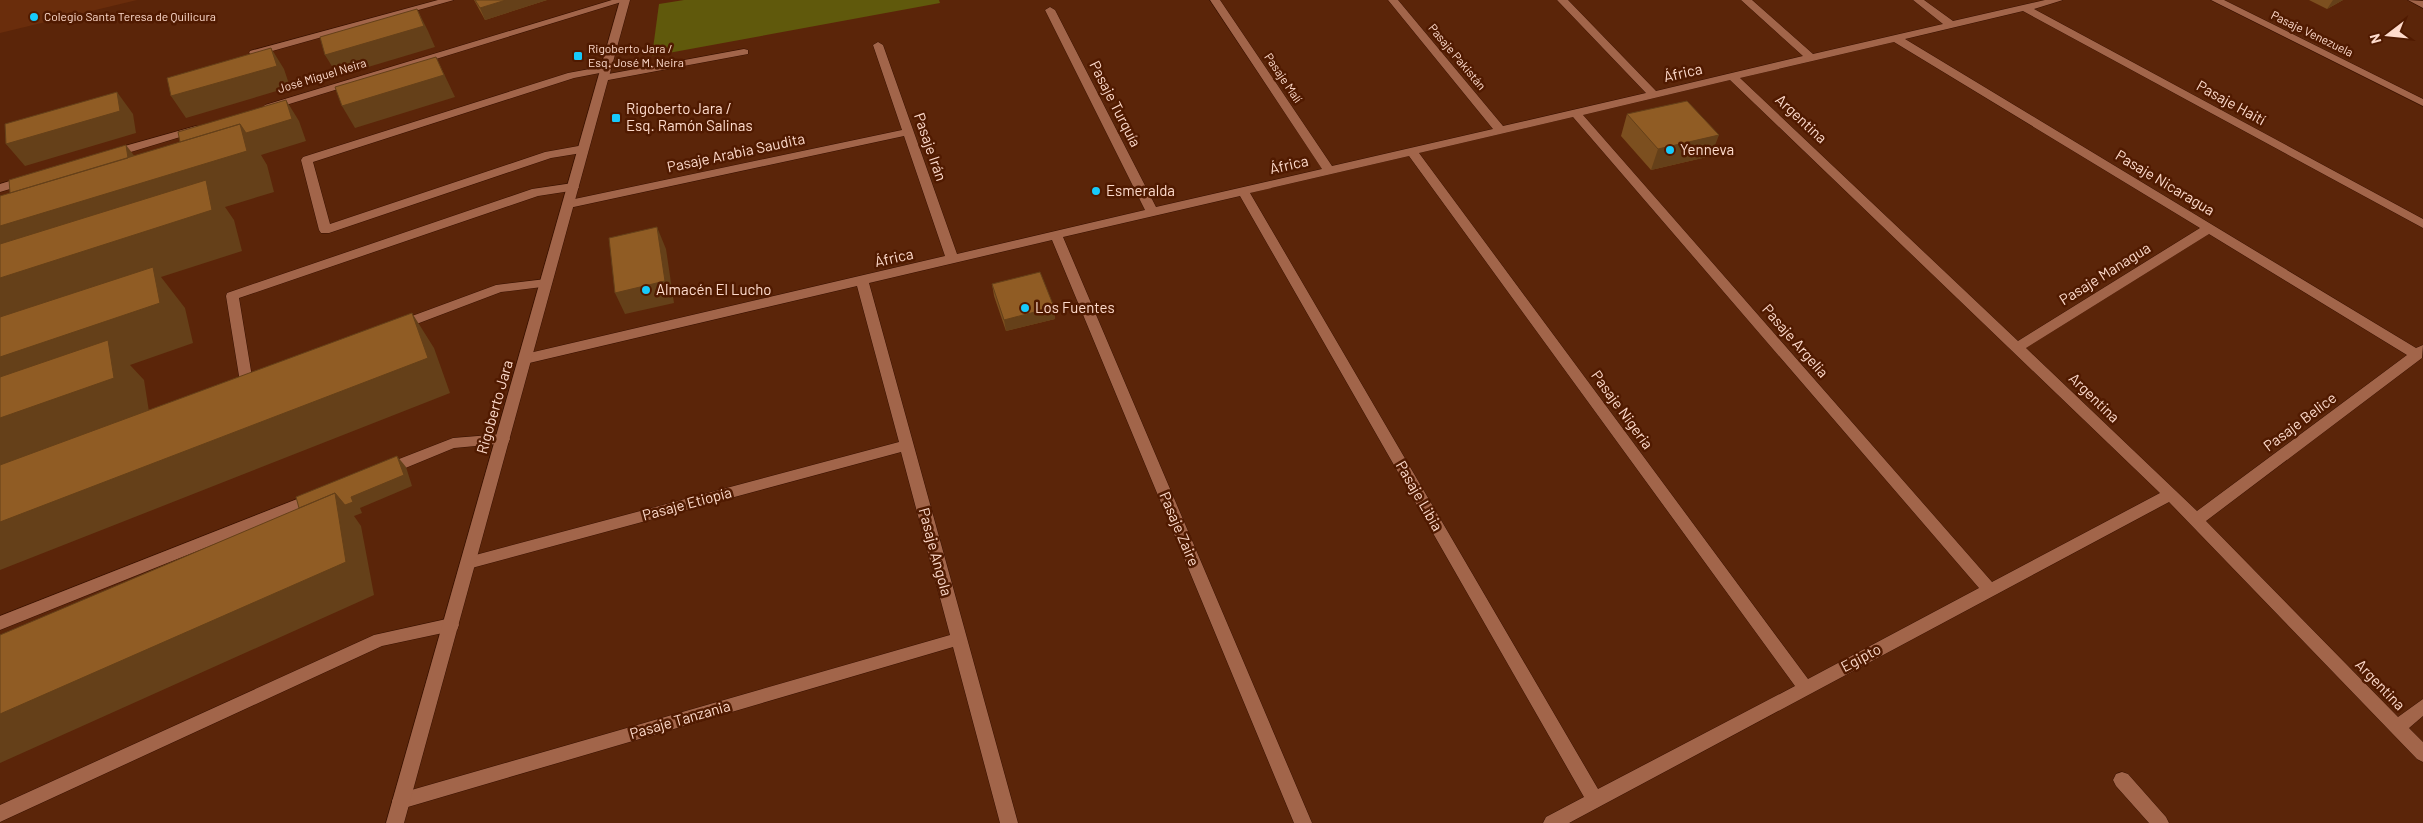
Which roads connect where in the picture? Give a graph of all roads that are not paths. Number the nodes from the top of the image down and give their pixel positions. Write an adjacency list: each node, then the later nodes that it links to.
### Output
1 (449, 0): 18 (street)
2 (624, 0): 20 (street, Rigoberto Jara); 24 (street, José Miguel Neira)
3 (1215, 0): 32 (street, Pasaje Malí)
4 (1392, 0): 27 (street, Pasaje Pakistán)
5 (1562, 0): 22 (street)
6 (1746, 0): 19 (street)
7 (1918, 0): 14 (street)
8 (2058, 0): 12 (street, África)
9 (2216, 0): 23 (street, Pasaje Venezuela)
10 (2412, 0): 11 (street)
11 (2423, 5)
12 (2025, 8): 14 (street, África); 39 (street, Pasaje Haití)
13 (1050, 10): 38 (street, Pasaje Turquía)
14 (1951, 25): 15 (street, África)
15 (1896, 38): 19 (street, África); 40 (street, Pasaje Nicaragua)
16 (878, 45): 28 (street, Pasaje Irán)
17 (744, 52): 20 (street)
18 (246, 55)
19 (1812, 58): 21 (street, África)
20 (605, 74): 29 (street, Rigoberto Jara); 29 (street)
21 (1732, 76): 22 (street, África); 46 (street, Argentina)
22 (1654, 95): 25 (street, África)
23 (2423, 103)
24 (256, 110)
25 (1575, 113): 27 (street, África); 57 (street, Pasaje Argelia)
26 (208, 125): 31 (street)
27 (1501, 131): 30 (street, África)
28 (908, 132): 37 (street, Pasaje Arabia Saudita); 42 (street, Pasaje Irán)
29 (584, 148): 35 (street, Rigoberto Jara)
30 (1412, 152): 32 (street, África); 61 (street, Pasaje Nigeria)
31 (104, 156)
32 (1329, 171): 36 (street, África)
33 (38, 176): 34 (street)
34 (0, 188)
35 (573, 188): 37 (street, Rigoberto Jara); 49 (street)
36 (1243, 191): 38 (street, África); 66 (street, Pasaje Libia)
37 (569, 204): 44 (street, Rigoberto Jara)
38 (1153, 212): 41 (street, África)
39 (2423, 224)
40 (2209, 228): 46 (street, Pasaje Managua); 47 (street, Pasaje Nicaragua)
41 (1056, 235): 42 (street, África); 71 (street, Pasaje Zaire)
42 (953, 260): 43 (street, África)
43 (862, 280): 48 (street, África); 51 (street, Pasaje Angola)
44 (546, 283): 45 (street); 48 (street, Rigoberto Jara)
45 (383, 332)
46 (2018, 347): 54 (street, Argentina)
47 (2420, 352): 55 (street, Pasaje Belice)
48 (525, 359): 50 (street, Rigoberto Jara)
49 (264, 377)
50 (503, 439): 52 (street); 56 (street, Rigoberto Jara)
51 (907, 445): 56 (street, Pasaje Etiopía); 60 (street, Pasaje Angola)
52 (370, 476)
53 (333, 491): 58 (street)
54 (2171, 494): 55 (street, Argentina); 57 (street, Egipto)
55 (2196, 520): 63 (street, Argentina)
56 (468, 563): 59 (street, Rigoberto Jara)
57 (1990, 590): 61 (street, Egipto)
58 (0, 623)
59 (451, 625): 67 (street, Rigoberto Jara); 68 (street)
60 (959, 639): 67 (street, Pasaje Tanzania); 70 (street, Pasaje Angola)
61 (1806, 688): 66 (street, Egipto)
62 (2423, 706): 63 (street)
63 (2398, 727): 64 (street, Argentina)
64 (2423, 754)
65 (2122, 780): 73 (street)
66 (1595, 800): 72 (street, Egipto)
67 (401, 801): 69 (street, Rigoberto Jara)
68 (0, 814)
69 (395, 823)
70 (1009, 823)
71 (1303, 823)
72 (1552, 823)
73 (2160, 823)

